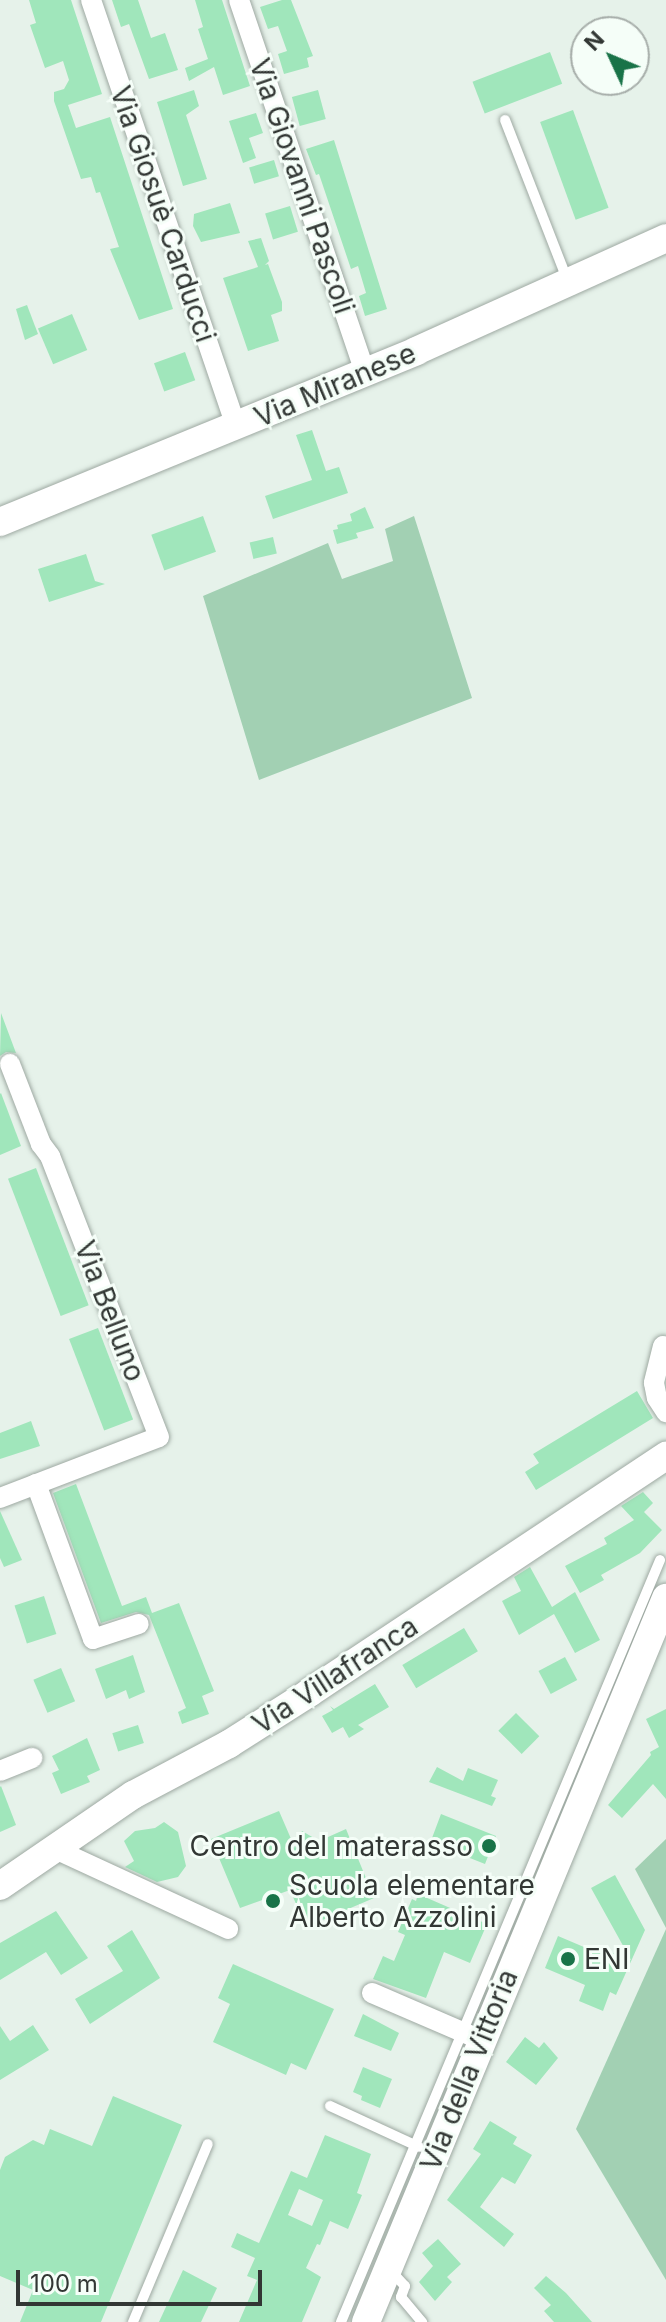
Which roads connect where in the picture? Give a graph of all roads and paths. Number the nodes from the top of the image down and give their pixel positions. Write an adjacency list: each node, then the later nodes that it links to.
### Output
1 (91, 0): 7 (street, Via Giosuè Carducci)
2 (239, 0): 6 (street, Via Giovanni Pascoli)
3 (505, 120): 5 (lane)
4 (666, 238): 5 (main road, Via Miranese)
5 (568, 282): 6 (main road, Via Miranese)
6 (365, 372): 7 (main road, Via Miranese)
7 (236, 427): 8 (main road, Via Miranese)
8 (0, 522)
9 (10, 1064): 13 (street, Via Belluno)
10 (663, 1346): 11 (street)
11 (666, 1412)
12 (666, 1456): 20 (main road, Via Villafranca)
13 (36, 1484): 14 (street, Via Belluno); 17 (street)
14 (0, 1498)
15 (660, 1560): 24 (lane)
16 (666, 1598): 24 (main road, Via della Vittoria)
17 (139, 1624)
18 (33, 1758): 19 (street)
19 (0, 1771)
20 (53, 1848): 21 (main road, Via Villafranca); 22 (street)
21 (0, 1886)
22 (228, 1929)
23 (372, 1993): 24 (street)
24 (472, 2036): 27 (main road, Via della Vittoria)
25 (330, 2106): 27 (lane)
26 (208, 2144): 30 (lane)
27 (425, 2149): 28 (main road, Via della Vittoria); 31 (lane)
28 (388, 2268): 29 (lane); 32 (main road, Via della Vittoria)
29 (410, 2308): 33 (lane); 34 (lane)
30 (133, 2322)
31 (341, 2322)
32 (366, 2322)
33 (404, 2322)
34 (422, 2322)

